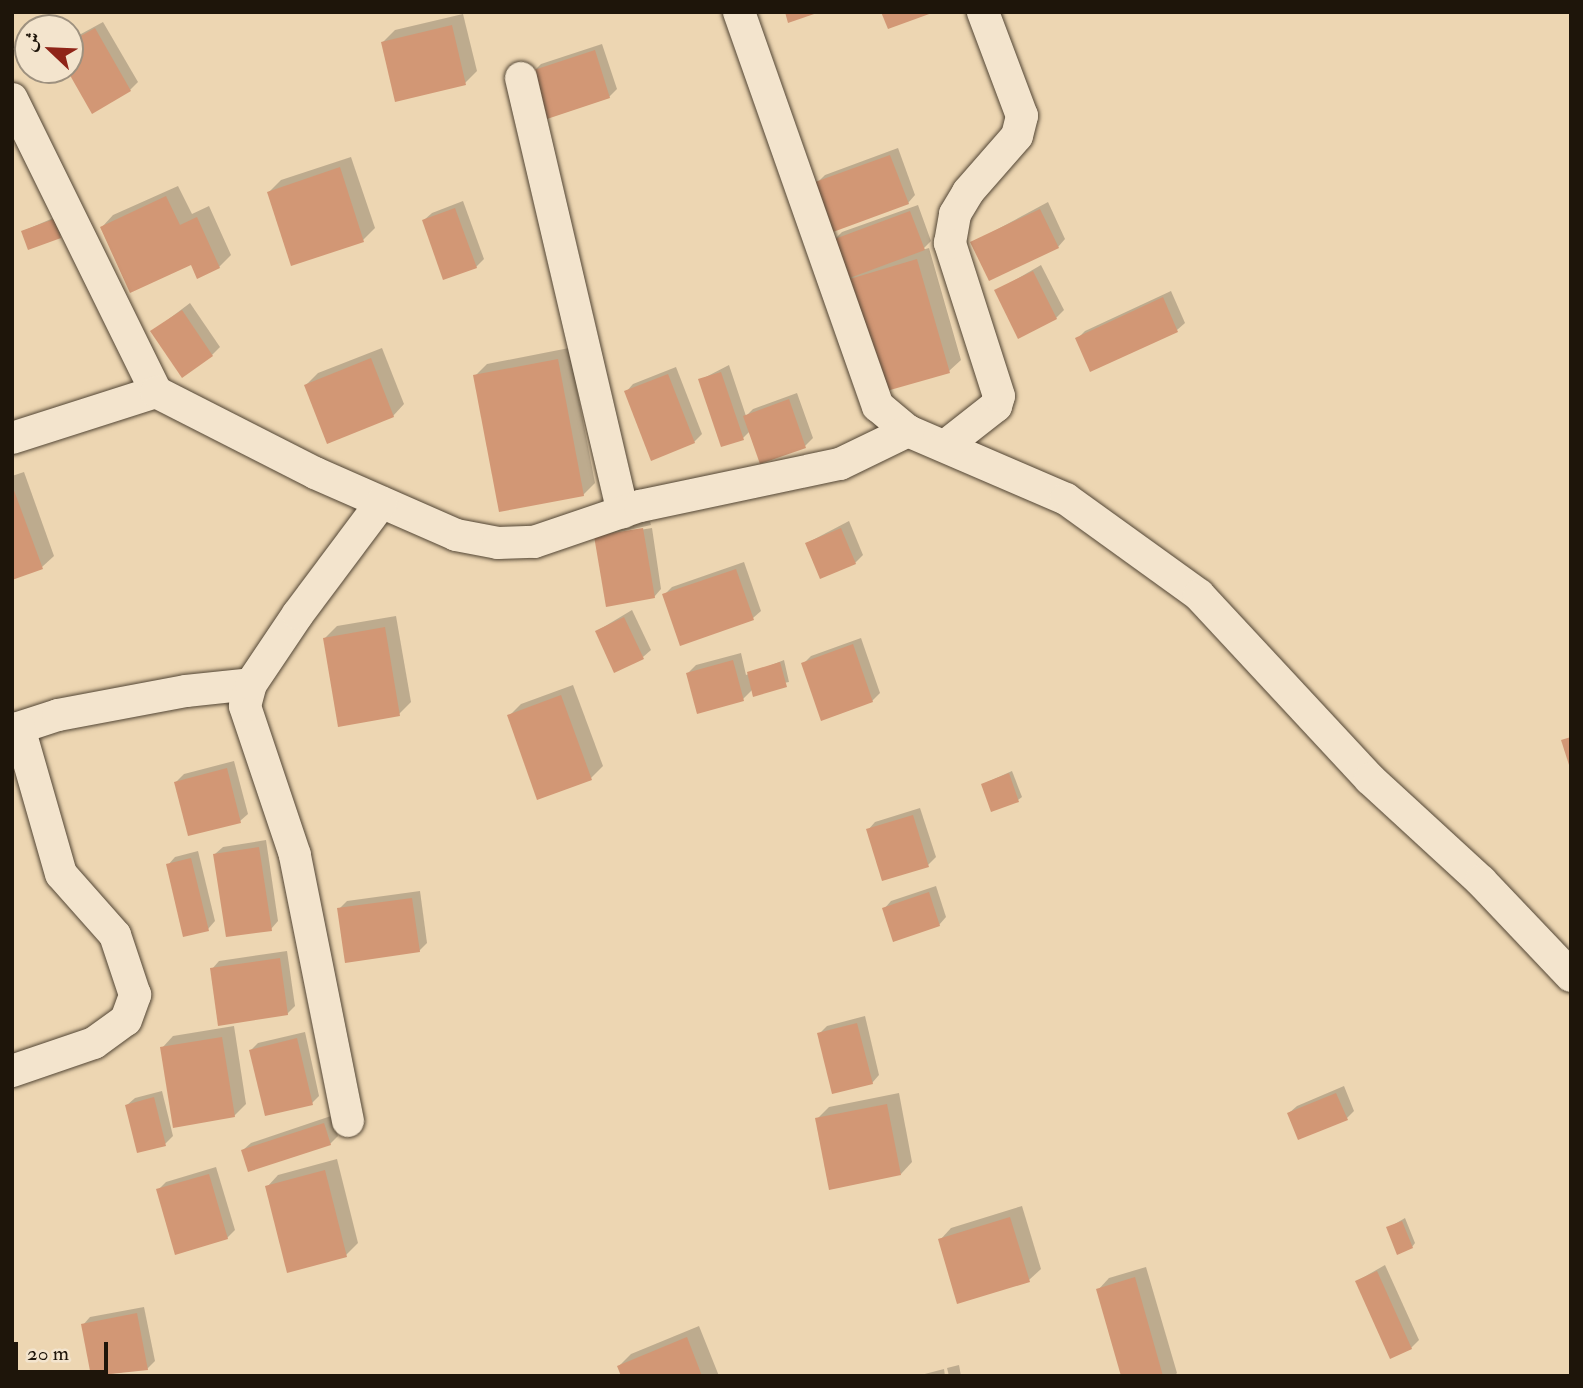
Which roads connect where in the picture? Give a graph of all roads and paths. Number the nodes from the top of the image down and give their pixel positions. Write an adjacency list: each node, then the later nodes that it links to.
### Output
1 (739, 12): 6 (street)
2 (983, 12): 8 (street)
3 (521, 78): 10 (street)
4 (12, 99): 5 (street)
5 (156, 392): 7 (street); 9 (street)
6 (908, 431): 8 (street); 10 (street)
7 (12, 438)
8 (945, 446): 13 (street)
9 (381, 503): 10 (street); 11 (street)
10 (623, 512)
11 (251, 684): 12 (street); 15 (street)
12 (15, 729): 14 (street)
13 (1571, 976)
14 (12, 1071)
15 (348, 1121)

